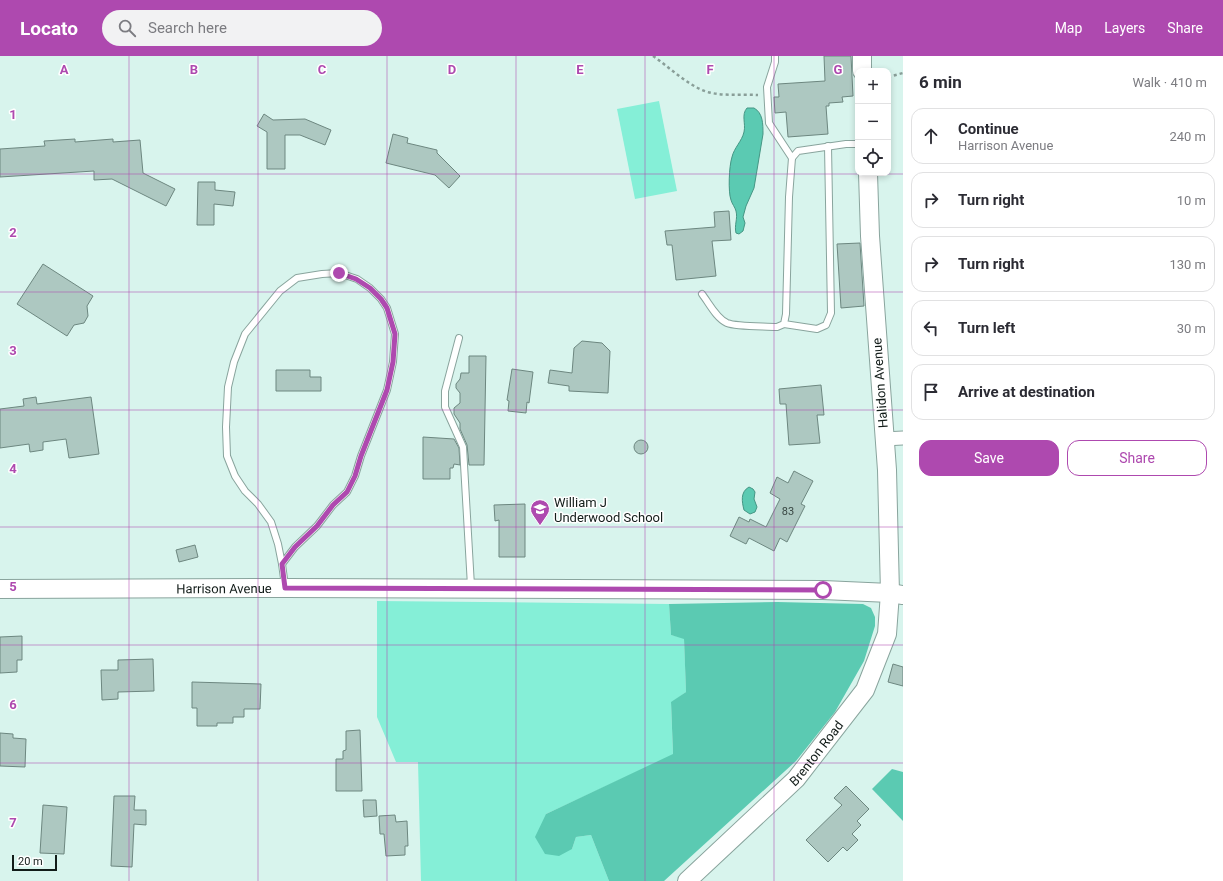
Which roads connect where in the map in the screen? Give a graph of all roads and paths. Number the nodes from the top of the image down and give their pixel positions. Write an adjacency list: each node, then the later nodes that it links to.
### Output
1 (653, 56): 7 (path)
2 (775, 56): 7 (lane)
3 (862, 56): 4 (main road)
4 (862, 68)
5 (903, 73): 6 (path)
6 (891, 76)
7 (767, 95): 10 (lane)
8 (855, 144): 9 (lane)
9 (828, 146): 10 (lane); 13 (lane)
10 (792, 158): 13 (lane)
11 (868, 176): 16 (main road, Halidon Avenue)
12 (702, 294): 13 (lane)
13 (784, 324)
14 (459, 338): 19 (lane)
15 (903, 438): 16 (street)
16 (884, 439): 21 (main road, Halidon Avenue)
17 (282, 564): 17 (lane); 18 (lane)
18 (285, 588): 19 (main road, Harrison Avenue); 20 (main road, Harrison Avenue)
19 (471, 588): 21 (main road, Harrison Avenue)
20 (0, 589)
21 (896, 594): 22 (main road, Brenton Road)
22 (687, 881)

